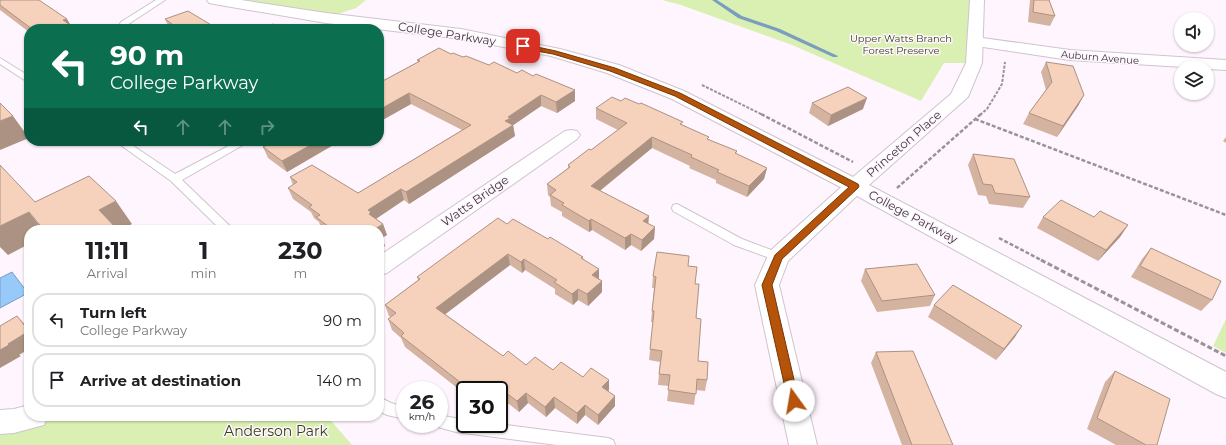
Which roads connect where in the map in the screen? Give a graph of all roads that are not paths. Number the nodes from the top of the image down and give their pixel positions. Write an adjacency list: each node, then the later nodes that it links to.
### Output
1 (161, 0): 4 (lane)
2 (214, 0): 5 (street, College Parkway)
3 (976, 0): 7 (street, Princeton Place)
4 (124, 24)
5 (377, 24)
6 (384, 25): 15 (street, College Parkway)
7 (975, 42): 9 (street, Auburn Avenue); 15 (street, Princeton Place)
8 (0, 60): 10 (lane)
9 (1226, 65)
10 (24, 77)
11 (571, 134): 19 (street, Watts Bridge)
12 (127, 146): 14 (lane)
13 (228, 146): 14 (lane)
14 (175, 179): 17 (lane)
15 (855, 186): 18 (street, Princeton Place); 20 (street, College Parkway)
16 (677, 208): 18 (lane)
17 (223, 225)
18 (778, 257): 27 (street, Princeton Place)
19 (384, 264)
20 (1226, 386)
21 (384, 407): 22 (lane)
22 (396, 411)
23 (24, 418): 24 (street)
24 (0, 422)
25 (448, 423): 26 (lane)
26 (608, 445)
27 (803, 445)

